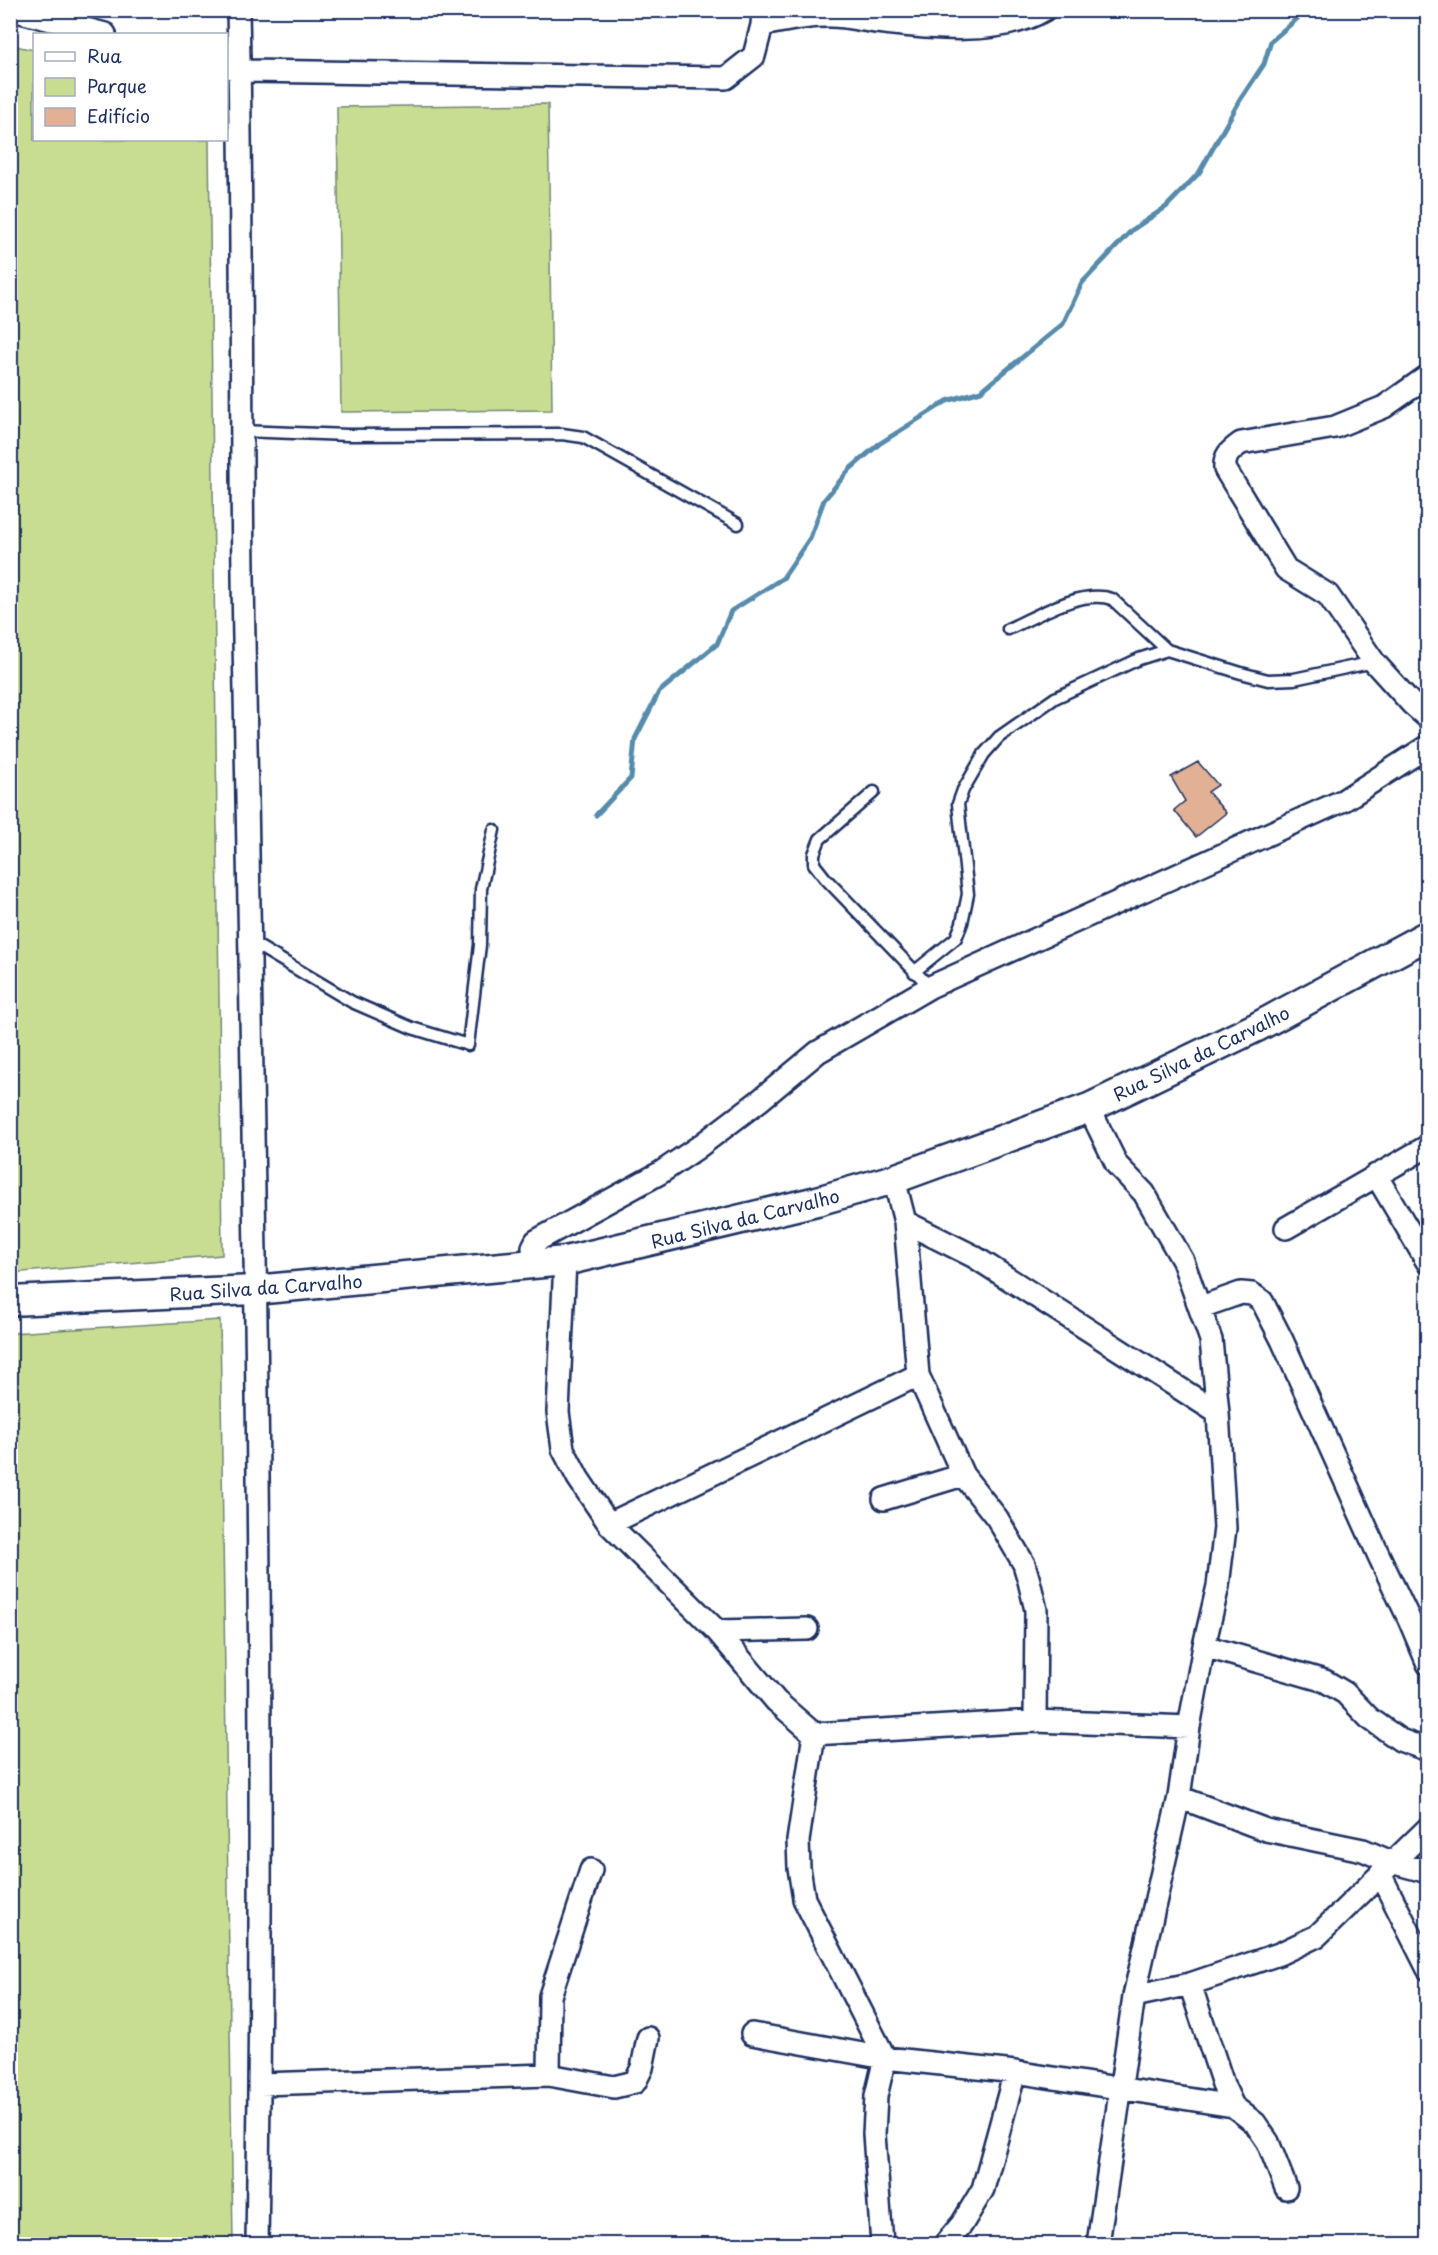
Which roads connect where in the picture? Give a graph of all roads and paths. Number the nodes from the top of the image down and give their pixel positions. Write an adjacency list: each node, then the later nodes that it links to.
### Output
1 (13, 10): 5 (street)
2 (238, 10): 6 (street)
3 (1044, 10): 4 (street)
4 (762, 18): 6 (street)
5 (101, 33)
6 (233, 69): 8 (street)
7 (1428, 376): 12 (street)
8 (240, 431): 9 (lane); 18 (street)
9 (738, 524)
10 (1008, 629): 11 (lane)
11 (1167, 650): 12 (lane); 19 (lane)
12 (1374, 662): 13 (street)
13 (1428, 718)
14 (1428, 746): 20 (street)
15 (874, 792): 19 (lane)
16 (494, 830): 18 (lane)
17 (1428, 935): 21 (street, Rua Silva da Carvalho)
18 (251, 942): 30 (street)
19 (914, 972): 20 (lane)
20 (930, 987): 29 (street)
21 (1089, 1108): 24 (street, Rua Silva da Carvalho); 32 (street)
22 (1428, 1146): 23 (street)
23 (1376, 1175): 26 (street); 28 (street)
24 (894, 1179): 25 (street); 27 (street, Rua Silva da Carvalho)
25 (905, 1222): 33 (street); 34 (street)
26 (1286, 1228)
27 (565, 1261): 29 (street, Rua Silva da Carvalho); 37 (street)
28 (1428, 1263)
29 (534, 1264): 30 (street, Rua Silva da Carvalho)
30 (254, 1290): 31 (street, Rua Silva da Carvalho); 59 (street)
31 (10, 1301)
32 (1201, 1307): 34 (street); 41 (street)
33 (918, 1376): 35 (street); 37 (street)
34 (1218, 1413): 40 (street)
35 (963, 1475): 36 (street); 42 (street)
36 (884, 1499)
37 (609, 1524): 39 (street)
38 (807, 1629): 39 (street)
39 (717, 1631): 44 (street)
40 (1204, 1646): 43 (street); 45 (street)
41 (1428, 1664)
42 (1035, 1721): 43 (street); 44 (street)
43 (1189, 1727): 46 (street)
44 (814, 1734): 56 (street)
45 (1428, 1750)
46 (1179, 1797): 48 (street); 53 (street)
47 (1428, 1828): 48 (street)
48 (1386, 1868): 50 (street); 51 (street); 52 (street)
49 (591, 1870): 58 (street)
50 (1428, 1872)
51 (1428, 1969)
52 (1190, 1984): 53 (street); 61 (street)
53 (1134, 1996): 60 (street)
54 (752, 2034): 56 (street)
55 (648, 2038): 58 (street)
56 (885, 2058): 57 (street); 64 (street)
57 (1015, 2072): 60 (street); 65 (street)
58 (549, 2075): 59 (street)
59 (260, 2084): 63 (street)
60 (1120, 2089): 61 (street); 66 (street)
61 (1233, 2106): 62 (street)
62 (1286, 2188)
63 (257, 2244)
64 (882, 2244)
65 (945, 2244)
66 (1098, 2244)

